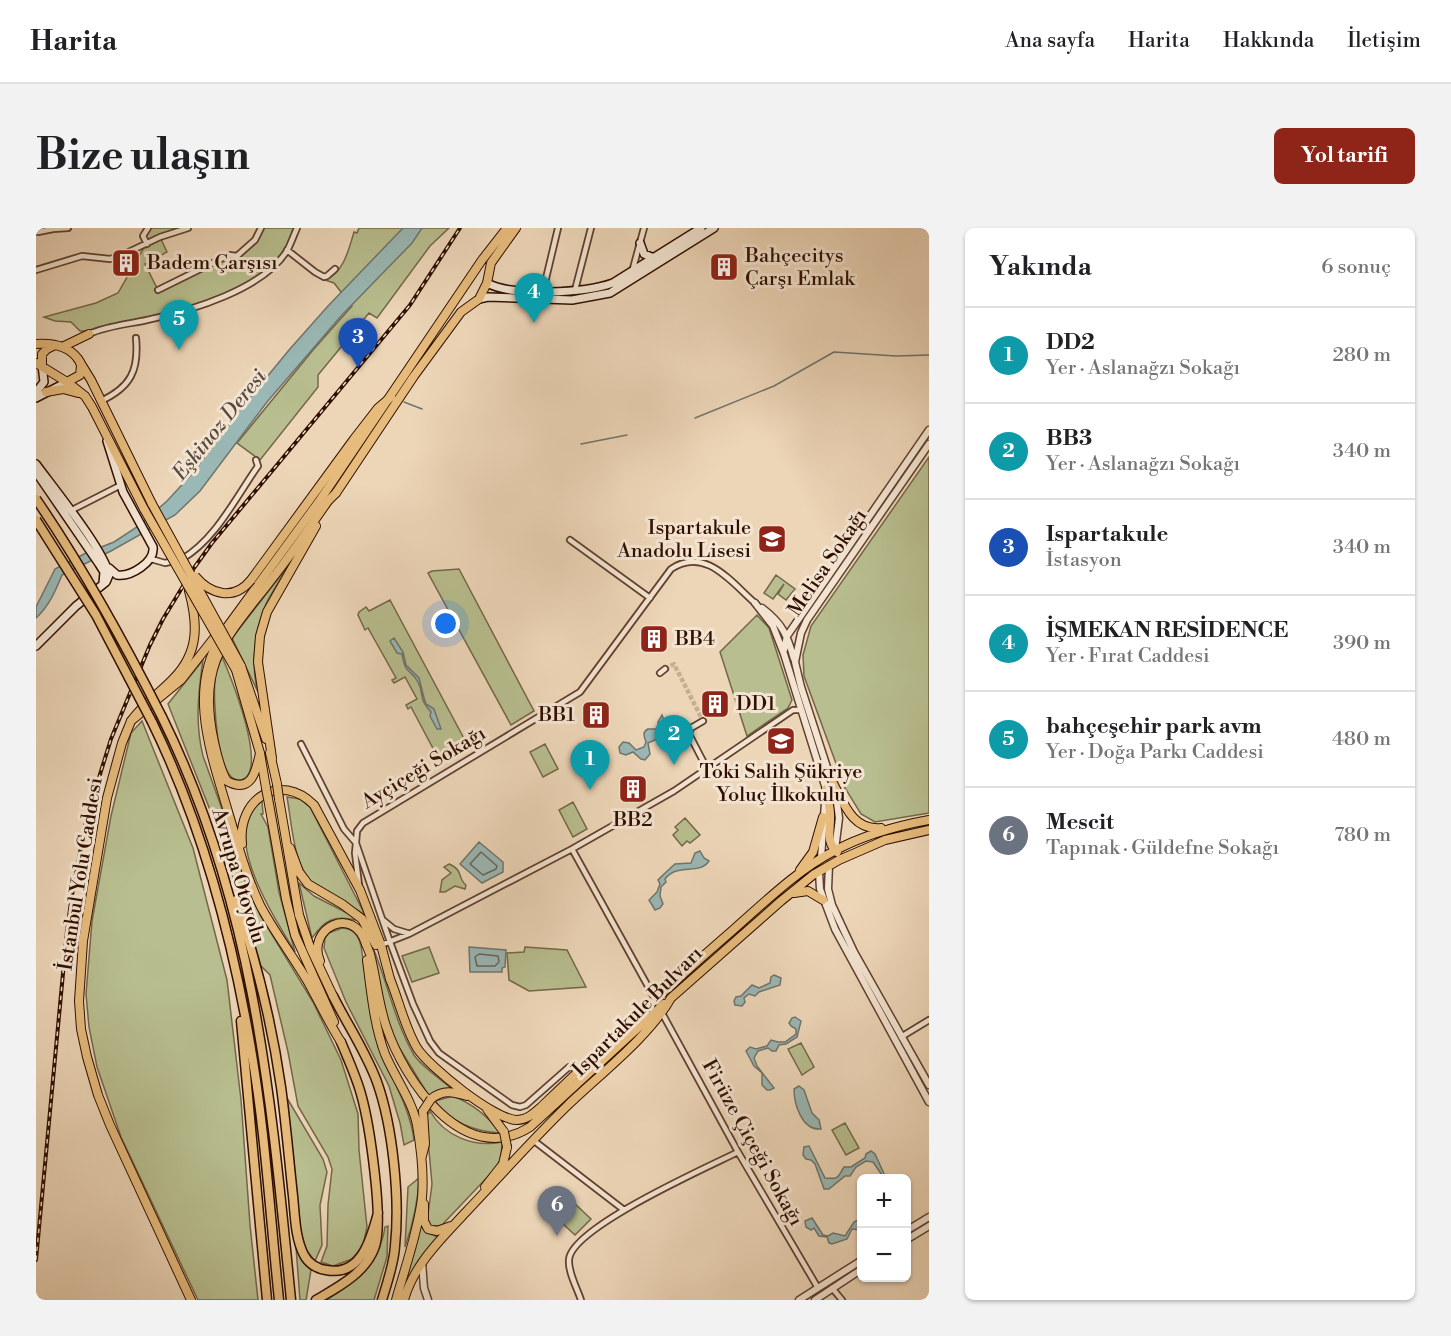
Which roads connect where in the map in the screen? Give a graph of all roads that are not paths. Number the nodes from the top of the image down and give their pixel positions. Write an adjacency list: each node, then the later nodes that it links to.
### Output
1 (68, 228): 13 (street)
2 (148, 228): 15 (street)
3 (188, 228): 15 (street)
4 (261, 228): 24 (street)
5 (297, 228): 16 (street)
6 (507, 228): 21 (main road)
7 (516, 228): 22 (main road)
8 (558, 228): 26 (street)
9 (591, 228): 25 (street)
10 (644, 228): 14 (street)
11 (701, 228): 17 (main road)
12 (714, 228): 23 (main road)
13 (38, 232)
14 (640, 243): 17 (main road); 20 (street)
15 (147, 244): 19 (street)
16 (287, 250): 18 (street); 30 (street)
17 (654, 258): 20 (main road)
18 (335, 269)
19 (36, 270)
20 (632, 272): 23 (street); 25 (main road)
21 (471, 279): 22 (main road); 27 (main road)
22 (486, 283): 26 (main road); 28 (main road)
23 (628, 283): 28 (main road)
24 (158, 290)
25 (575, 290): 26 (main road)
26 (543, 291)
27 (459, 296): 29 (main road); 41 (main road)
28 (479, 298): 29 (main road)
29 (471, 303): 50 (main road)
30 (89, 334): 33 (main road); 34 (main road)
31 (136, 338): 42 (street)
32 (36, 344): 33 (main road)
33 (63, 348): 34 (main road); 35 (main road)
34 (78, 360): 36 (main road); 42 (main road)
35 (39, 364): 36 (main road); 37 (main road)
36 (67, 382): 38 (main road); 39 (main road)
37 (36, 392)
38 (46, 392): 39 (main road); 40 (main road)
39 (82, 394): 43 (main road)
40 (36, 398)
41 (390, 398): 57 (main road, bridge); 64 (main road)
42 (102, 401): 57 (main road, bridge)
43 (100, 422): 49 (main road); 59 (main road, bridge)
44 (929, 430): 62 (street, Melisa Sokağı)
45 (929, 444): 68 (street, Melisa Sokağı)
46 (256, 460): 56 (street)
47 (36, 464): 52 (main road)
48 (36, 472): 55 (main road)
49 (121, 485): 52 (street); 56 (main road)
50 (336, 493): 76 (main road); 77 (main road)
51 (36, 500): 94 (highway, Avrupa Otoyolu, bridge)
52 (70, 511): 55 (main road)
53 (36, 520): 106 (highway, Avrupa Otoyolu, bridge)
54 (570, 540): 60 (street)
55 (89, 543): 58 (main road)
56 (151, 559): 58 (main road)
57 (184, 560): 69 (main road, bridge)
58 (103, 564): 66 (main road)
59 (188, 588): 69 (main road, bridge); 73 (main road)
60 (650, 598): 61 (street, Ayçiçeği Sokağı); 85 (street, Ayçiçeği Sokağı)
61 (755, 603): 63 (street, Ayçiçeği Sokağı); 67 (street, Ayçiçeği Sokağı)
62 (798, 620): 63 (street); 65 (street, Melisa Sokağı)
63 (780, 622): 65 (street, Ayçiçeği Sokağı)
64 (225, 630): 73 (main road); 92 (main road)
65 (787, 636): 67 (street); 68 (street, Ayçiçeği Sokağı)
66 (36, 646)
67 (784, 654): 72 (street, Melisa Sokağı)
68 (795, 662): 79 (street, Melisa Sokağı)
69 (238, 668): 76 (main road); 77 (main road)
70 (665, 669): 71 (street)
71 (660, 673)
72 (800, 710): 79 (street, Melisa Sokağı); 86 (street)
73 (131, 721): 138 (main road, İstanbul Yolu Caddesi)
74 (703, 721): 78 (street)
75 (301, 744): 85 (street)
76 (260, 753): 113 (main road, bridge)
77 (272, 758): 84 (main road, bridge)
78 (703, 761)
79 (829, 786): 80 (street, Melisa Sokağı); 82 (main road); 87 (main road)
80 (823, 817): 91 (street, Melisa Sokağı); 96 (main road)
81 (929, 820): 82 (main road, Ispartakule Bulvarı)
82 (897, 826): 87 (main road, Ispartakule Bulvarı)
83 (929, 830): 90 (main road, Ispartakule Bulvarı)
84 (285, 834): 105 (main road); 107 (main road)
85 (356, 843): 88 (street); 100 (street)
86 (572, 849): 101 (street); 109 (street)
87 (835, 850): 90 (main road); 91 (main road, Ispartakule Bulvarı); 93 (main road)
88 (355, 853): 89 (street); 97 (street)
89 (342, 856): 92 (main road); 97 (main road)
90 (847, 856): 93 (main road, Ispartakule Bulvarı)
91 (821, 858): 95 (main road); 96 (main road, Ispartakule Bulvarı)
92 (244, 864): 113 (main road)
93 (829, 865): 95 (main road, Ispartakule Bulvarı); 112 (street)
94 (221, 868): 125 (highway); 141 (highway, Avrupa Otoyolu)
95 (819, 872): 98 (main road, Ispartakule Bulvarı); 99 (street)
96 (797, 874): 109 (main road, Ispartakule Bulvarı)
97 (360, 890): 104 (main road)
98 (789, 894): 99 (main road); 108 (main road, Ispartakule Bulvarı)
99 (823, 900): 112 (street)
100 (381, 918): 101 (street); 102 (street)
101 (409, 934): 102 (street)
102 (390, 942): 104 (street); 114 (street)
103 (366, 944): 107 (main road); 108 (main road); 121 (main road)
104 (381, 945): 105 (main road)
105 (390, 979): 116 (main road)
106 (240, 991): 139 (highway); 140 (highway, Avrupa Otoyolu)
107 (333, 996): 133 (highway)
108 (671, 998): 110 (main road, Ispartakule Bulvarı)
109 (655, 999): 114 (main road, Ispartakule Bulvarı)
110 (662, 1013): 119 (main road, Ispartakule Bulvarı); 120 (street, Firüze Çiçeği Sokağı)
111 (929, 1020): 112 (street)
112 (898, 1039): 115 (street); 117 (street)
113 (341, 1042): 125 (highway)
114 (582, 1068): 118 (main road, Ispartakule Bulvarı)
115 (929, 1085)
116 (474, 1098): 118 (main road); 121 (main road, bridge)
117 (929, 1102)
118 (485, 1106): 122 (main road, bridge)
119 (533, 1140): 122 (main road, Ispartakule Bulvarı); 124 (street)
120 (738, 1152): 124 (street); 136 (street, Firüze Çiçeği Sokağı)
121 (420, 1160): 123 (main road)
122 (483, 1194): 127 (main road)
123 (422, 1196): 127 (main road); 145 (main road)
124 (624, 1210): 148 (street)
125 (378, 1213): 142 (highway)
126 (929, 1217): 129 (street)
127 (454, 1225): 131 (main road)
128 (929, 1226): 130 (street)
129 (911, 1228)
130 (911, 1237)
131 (422, 1263): 146 (main road); 147 (street)
132 (857, 1263): 135 (street)
133 (392, 1264): 143 (highway); 144 (highway)
134 (857, 1272): 137 (street)
135 (825, 1283): 136 (street); 137 (street)
136 (818, 1288): 149 (street)
137 (832, 1288): 150 (street); 151 (street)
138 (191, 1300)
139 (267, 1300)
140 (279, 1300)
141 (291, 1300)
142 (316, 1300)
143 (376, 1300)
144 (382, 1300)
145 (396, 1300)
146 (404, 1300)
147 (428, 1300)
148 (581, 1300)
149 (799, 1300)
150 (815, 1300)
151 (842, 1300)

